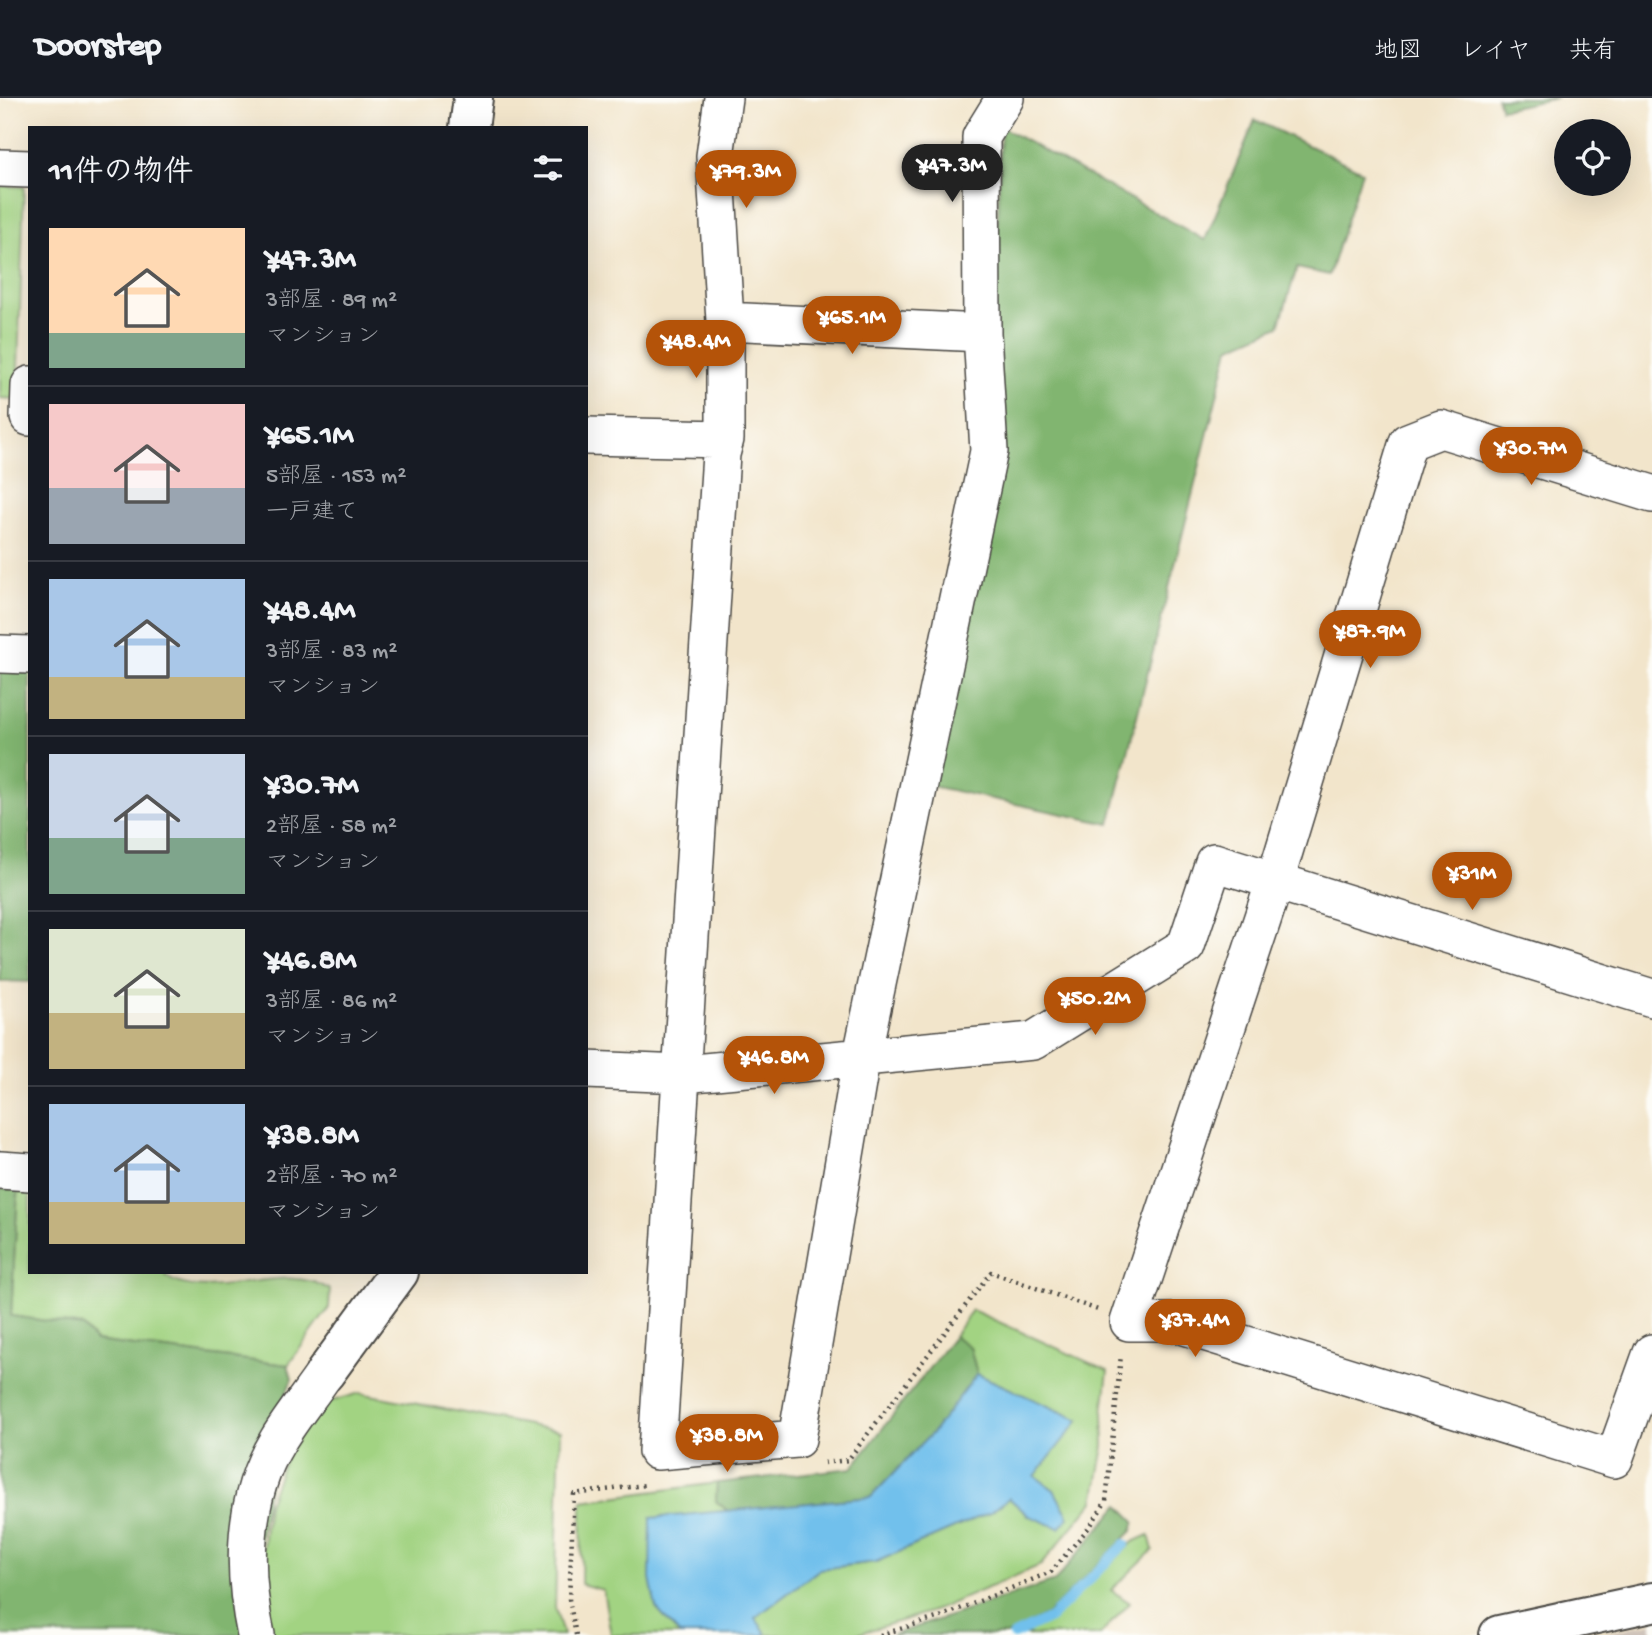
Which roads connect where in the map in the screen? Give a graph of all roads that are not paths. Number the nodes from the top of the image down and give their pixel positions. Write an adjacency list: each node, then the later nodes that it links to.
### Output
1 (473, 98): 4 (street)
2 (723, 98): 7 (street)
3 (1005, 98): 8 (street)
4 (469, 126)
5 (0, 167): 6 (street)
6 (28, 169)
7 (725, 321): 8 (street); 10 (street)
8 (982, 333): 16 (street)
9 (588, 436): 10 (street)
10 (725, 439): 18 (street)
11 (1652, 494): 14 (street)
12 (0, 654): 13 (street)
13 (28, 655)
14 (1275, 881): 15 (street); 16 (street); 22 (street)
15 (1652, 998)
16 (861, 1060): 18 (street); 18 (street)
17 (588, 1070): 18 (street)
18 (683, 1074)
19 (0, 1170): 20 (street)
20 (28, 1172)
21 (398, 1274): 23 (street)
22 (1652, 1353)
23 (325, 1373): 25 (street)
24 (1652, 1602): 26 (street)
25 (256, 1635)
26 (1499, 1635)

